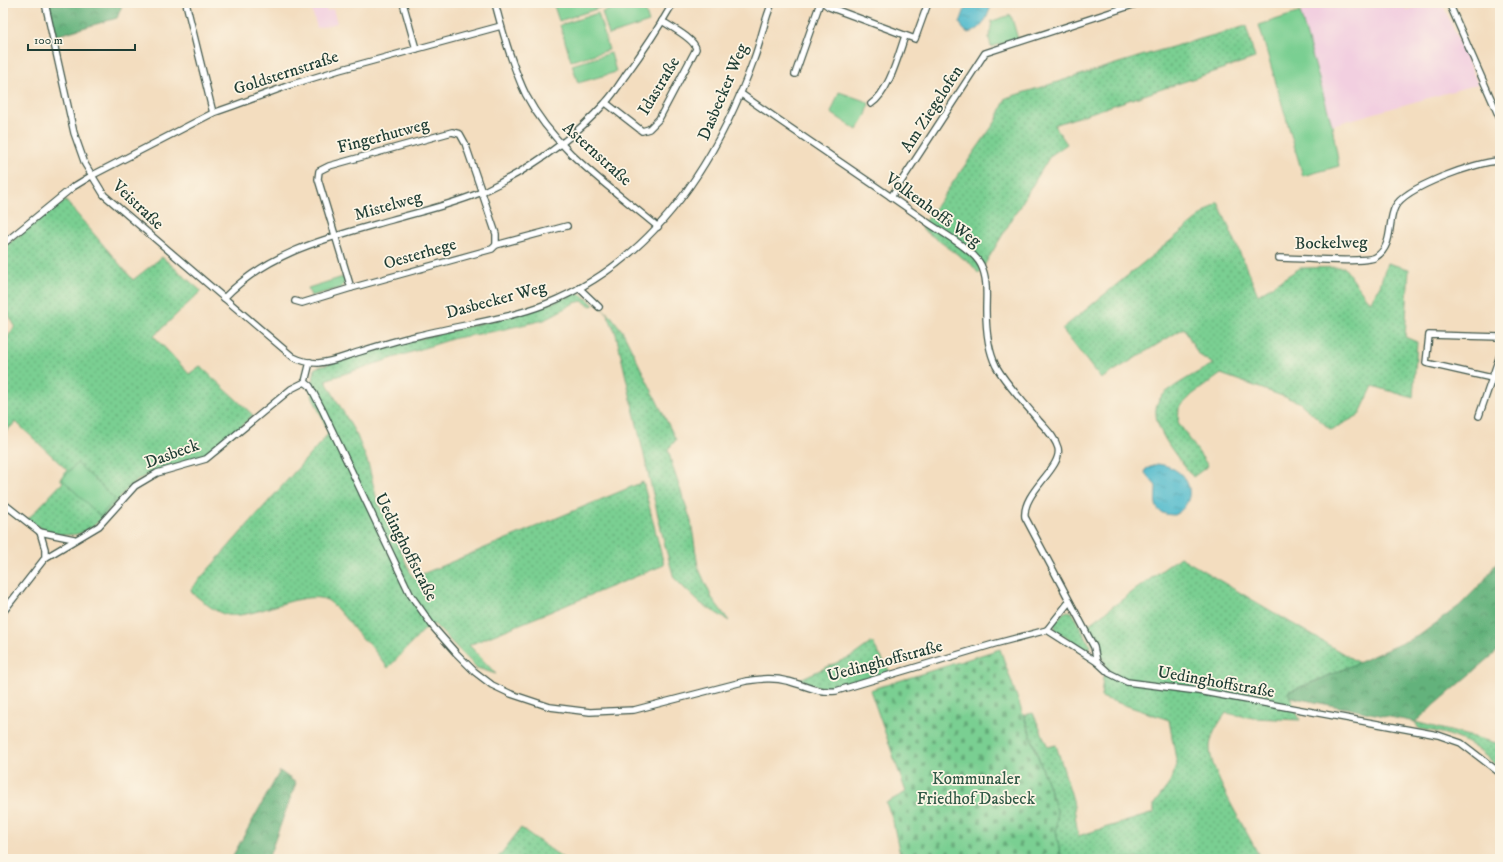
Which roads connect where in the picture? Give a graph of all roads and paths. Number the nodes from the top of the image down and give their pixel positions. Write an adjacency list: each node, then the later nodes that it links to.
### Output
1 (45, 3): 25 (street, Veistraße)
2 (186, 3): 20 (street)
3 (403, 3): 15 (street)
4 (495, 3): 13 (street, Asternstraße)
5 (673, 3): 12 (street, Mistelweg)
6 (772, 3): 17 (street, Dasbecker Weg)
7 (820, 3): 16 (street)
8 (824, 3): 14 (street)
9 (928, 3): 14 (street)
10 (1138, 3): 27 (street, Am Ziegelofen)
11 (1450, 3): 21 (street)
12 (662, 21): 18 (street, Mistelweg); 18 (street, Idastraße)
13 (501, 26): 15 (street, Goldsternstraße); 22 (street, Asternstraße)
14 (905, 36): 19 (street)
15 (416, 49): 20 (street, Goldsternstraße)
16 (795, 74)
17 (740, 93): 27 (street, Volkenhoffs Weg); 29 (street, Dasbecker Weg)
18 (606, 103): 22 (street, Mistelweg)
19 (871, 104)
20 (213, 113): 25 (street, Goldsternstraße)
21 (1500, 119)
22 (562, 144): 26 (street, Mistelweg); 29 (street, Asternstraße)
23 (1499, 159): 24 (street); 33 (street, Bockelweg)
24 (1500, 175)
25 (91, 176): 31 (street); 36 (street, Veistraße)
26 (482, 191): 30 (street, Mistelweg); 30 (street, Fingerhutweg); 32 (street)
27 (892, 197): 49 (street, Volkenhoffs Weg)
28 (567, 226): 32 (street, Oesterhege)
29 (658, 226): 35 (street, Dasbecker Weg)
30 (334, 236): 34 (street); 36 (street, Mistelweg)
31 (3, 244)
32 (496, 245): 34 (street, Oesterhege)
33 (1279, 258)
34 (351, 288): 37 (street, Oesterhege)
35 (579, 288): 38 (street); 41 (street, Dasbecker Weg)
36 (224, 298): 41 (street, Veistraße)
37 (295, 301)
38 (599, 307)
39 (1500, 337): 42 (street)
40 (1500, 355): 42 (street)
41 (310, 362): 43 (street)
42 (1492, 378): 44 (street)
43 (305, 382): 47 (street, Dasbeck); 51 (street, Uedinghoffstraße)
44 (1479, 416)
45 (3, 503): 46 (street)
46 (40, 532): 47 (street); 48 (street)
47 (74, 539): 48 (street, Dasbeck)
48 (45, 558): 50 (street, Dasbeck)
49 (1069, 602): 51 (street); 52 (street)
50 (3, 612)
51 (1047, 630): 52 (street, Uedinghoffstraße)
52 (1097, 662): 53 (street, Uedinghoffstraße)
53 (1500, 772)

